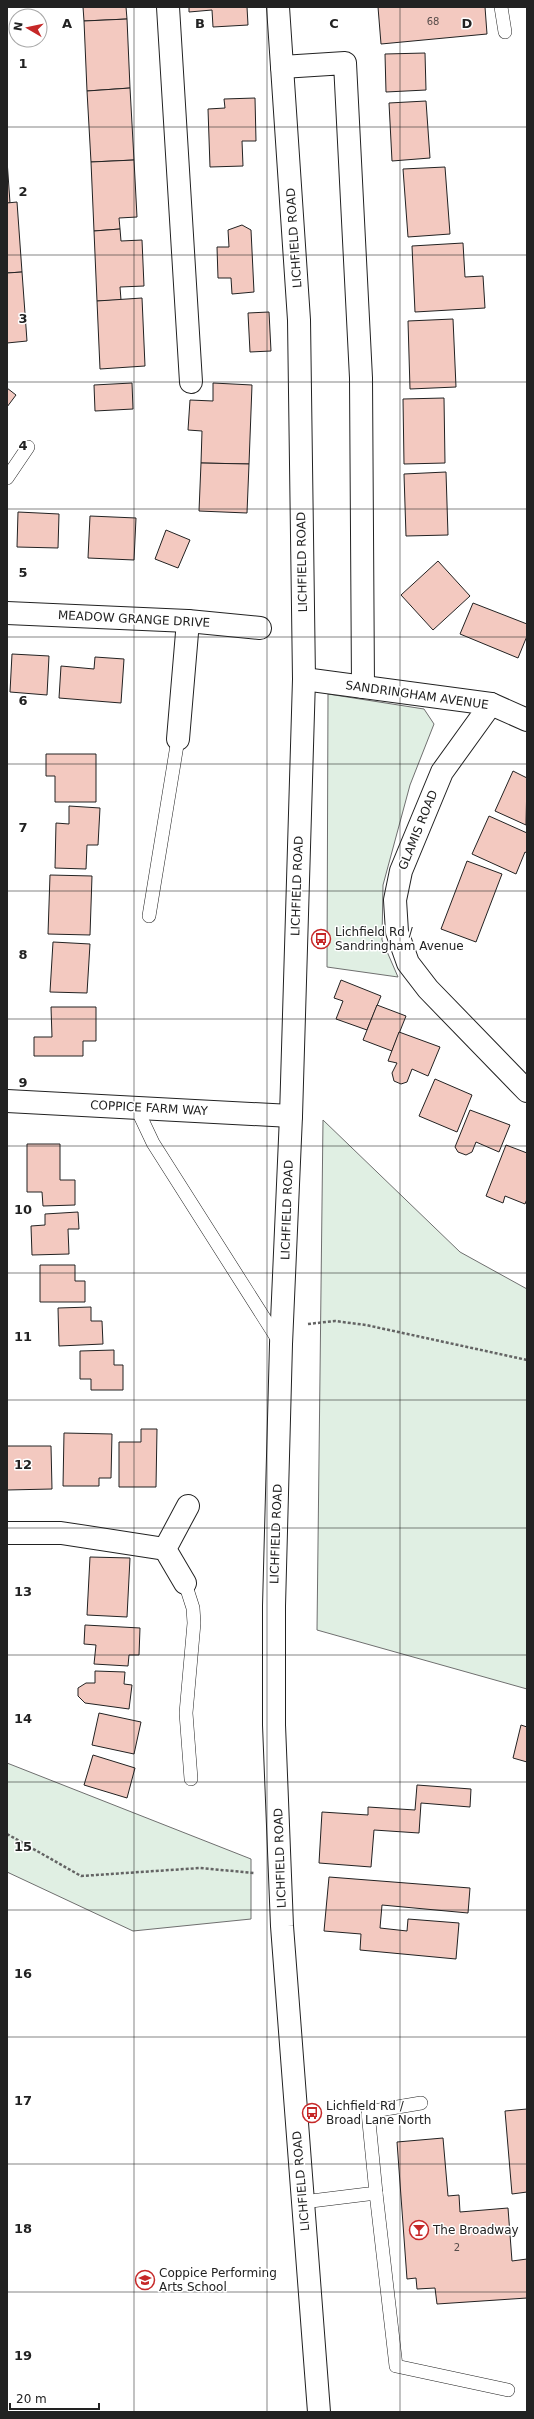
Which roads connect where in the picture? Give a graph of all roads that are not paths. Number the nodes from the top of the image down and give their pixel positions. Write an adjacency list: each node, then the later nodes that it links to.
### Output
1 (168, 7): 6 (street)
2 (278, 7): 5 (street, LICHFIELD ROAD)
3 (501, 7): 4 (lane)
4 (505, 32)
5 (282, 67): 12 (street, LICHFIELD ROAD); 13 (street)
6 (191, 382)
7 (28, 447): 8 (lane)
8 (7, 478)
9 (7, 612): 10 (street, MEADOW GRANGE DRIVE)
10 (188, 621): 11 (street, MEADOW GRANGE DRIVE); 16 (street)
11 (260, 628)
12 (304, 679): 13 (street, SANDRINGHAM AVENUE); 21 (street, LICHFIELD ROAD)
13 (364, 687): 14 (street, SANDRINGHAM AVENUE)
14 (492, 704): 15 (street, SANDRINGHAM AVENUE); 18 (street, GLAMIS ROAD)
15 (527, 720)
16 (178, 739): 17 (lane)
17 (149, 916)
18 (527, 1091)
19 (7, 1101): 20 (street, COPPICE FARM WAY)
20 (136, 1107): 21 (street, COPPICE FARM WAY); 22 (lane)
21 (291, 1116): 22 (street, LICHFIELD ROAD)
22 (281, 1336): 30 (street, LICHFIELD ROAD)
23 (188, 1506): 25 (street)
24 (7, 1533): 25 (street)
25 (165, 1549): 26 (street)
26 (185, 1583): 27 (lane)
27 (190, 1779)
28 (421, 2103): 29 (lane)
29 (376, 2193): 30 (lane); 31 (lane)
30 (303, 2202): 32 (street, LICHFIELD ROAD)
31 (508, 2390)
32 (319, 2412)

